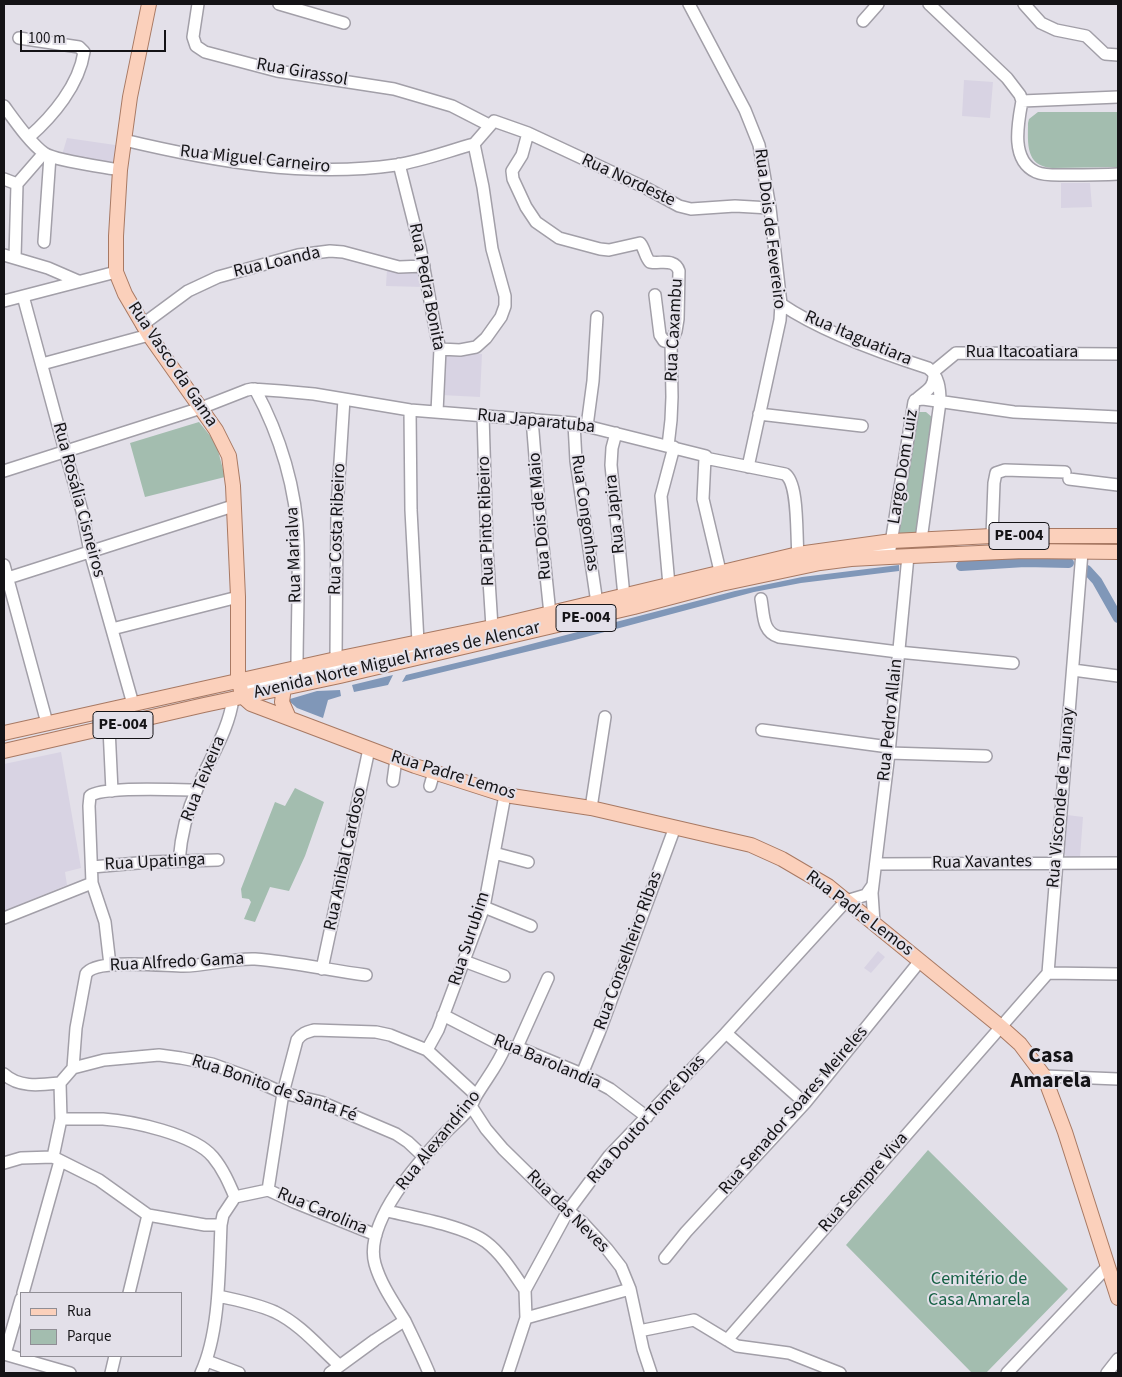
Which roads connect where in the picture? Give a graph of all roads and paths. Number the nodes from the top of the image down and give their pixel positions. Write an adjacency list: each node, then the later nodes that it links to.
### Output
1 (149, 4): 18 (main road, Rua Vasco da Gama)
2 (198, 4): 15 (street, Rua Girassol)
3 (279, 4): 9 (street)
4 (689, 4): 26 (street, Rua Dois de Fevereiro)
5 (878, 4): 8 (street)
6 (929, 4): 13 (street)
7 (1024, 4): 11 (street)
8 (863, 21)
9 (344, 23)
10 (19, 38): 17 (street)
11 (1118, 55)
12 (1118, 98): 13 (street)
13 (1022, 101): 23 (street)
14 (4, 106): 17 (street)
15 (491, 123): 16 (street, Rua Nordeste); 19 (street)
16 (528, 133): 26 (street, Rua Nordeste); 38 (street, Rua Caxambu)
17 (28, 137): 20 (street)
18 (124, 140): 21 (street, Rua Miguel Carneiro); 22 (main road, Rua Vasco da Gama)
19 (474, 144): 21 (street, Rua Miguel Carneiro); 39 (street)
20 (47, 155): 22 (street); 25 (street); 27 (street)
21 (399, 164): 29 (street, Rua Pedra Bonita)
22 (120, 170): 30 (main road, Rua Vasco da Gama)
23 (1118, 174)
24 (4, 179): 25 (street)
25 (17, 184): 28 (street)
26 (770, 208): 35 (street, Rua Dois de Fevereiro)
27 (44, 242)
28 (9, 257): 31 (street)
29 (424, 266): 37 (street, Rua Loanda); 39 (street, Rua Pedra Bonita)
30 (116, 272): 31 (street); 37 (main road, Rua Vasco da Gama)
31 (78, 281): 33 (street)
32 (655, 295): 38 (street)
33 (23, 296): 34 (street); 41 (street, Rua Rosália Cisneiros)
34 (4, 301)
35 (781, 304): 42 (street, Rua Itaguatiara); 50 (street, Rua Dois de Fevereiro)
36 (597, 317): 55 (street)
37 (146, 330): 41 (street); 47 (main road, Rua Vasco da Gama)
38 (671, 342): 58 (street, Rua Caxambu)
39 (440, 349): 49 (street, Rua Pedra Bonita)
40 (1118, 354): 42 (street, Rua Itacoatiara)
41 (42, 364): 59 (street, Rua Rosália Cisneiros)
42 (934, 373): 45 (street, Largo Dom Luiz); 46 (street, Largo Dom Luiz)
43 (255, 389): 44 (street, Rua Japaratuba); 47 (street, Rua Japaratuba); 93 (street, Rua Marialva)
44 (344, 399): 48 (street, Rua Japaratuba); 91 (street, Rua Costa Ribeiro)
45 (915, 400): 46 (street); 68 (street, Largo Dom Luiz)
46 (940, 402): 52 (street); 67 (street, Largo Dom Luiz)
47 (201, 408): 59 (street, Rua Japaratuba); 64 (main road, Rua Vasco da Gama)
48 (410, 410): 49 (street, Rua Japaratuba); 88 (street)
49 (437, 412): 51 (street, Rua Japaratuba)
50 (759, 414): 56 (street); 61 (street, Rua Dois de Fevereiro)
51 (482, 415): 53 (street, Rua Japaratuba); 86 (street, Rua Pinto Ribeiro)
52 (1118, 417)
53 (532, 419): 54 (street, Rua Japaratuba); 85 (street, Rua Dois de Maio)
54 (574, 423): 55 (street, Rua Japaratuba); 84 (street, Rua Congonhas)
55 (587, 426): 57 (street, Rua Japaratuba)
56 (862, 426)
57 (616, 433): 58 (street, Rua Japaratuba); 81 (street, Rua Japira)
58 (671, 447): 60 (street, Rua Japaratuba); 80 (street, Rua Caxambu)
59 (64, 451): 62 (street, Rua Japaratuba); 71 (street, Rua Rosália Cisneiros)
60 (705, 458): 61 (street, Rua Japaratuba); 78 (street)
61 (748, 466): 74 (street, Rua Japaratuba)
62 (4, 471)
63 (1118, 486): 65 (street)
64 (234, 506): 71 (street); 82 (main road, Rua Vasco da Gama)
65 (992, 536): 66 (main road, Avenida Norte Miguel Arraes de Alencar / PE-004); 67 (main road, Avenida Norte Miguel Arraes de Alencar / PE-004)
66 (1118, 536)
67 (921, 540): 68 (main road, Avenida Norte Miguel Arraes de Alencar / PE-004)
68 (892, 542): 74 (main road, Avenida Norte Miguel Arraes de Alencar / PE-004); 75 (street, Largo Dom Luiz)
69 (1118, 542): 70 (street)
70 (1118, 548)
71 (90, 552): 79 (street); 87 (street, Rua Rosália Cisneiros)
72 (1082, 552): 73 (main road, Avenida Norte Miguel Arraes de Alencar / PE-004); 76 (main road, Avenida Norte Miguel Arraes de Alencar / PE-004); 94 (street, Rua Visconde de Taunay)
73 (1118, 552)
74 (798, 554): 78 (main road, Avenida Norte Miguel Arraes de Alencar / PE-004)
75 (889, 556): 76 (main road, Avenida Norte Miguel Arraes de Alencar / PE-004); 97 (main road, Avenida Norte Miguel Arraes de Alencar / PE-004)
76 (908, 556): 89 (street, Rua Pedro Allain)
77 (4, 565): 79 (street)
78 (720, 572): 80 (main road, Avenida Norte Miguel Arraes de Alencar / PE-004)
79 (8, 578): 102 (street)
80 (669, 585): 81 (main road, Avenida Norte Miguel Arraes de Alencar / PE-004)
81 (624, 596): 84 (main road, Avenida Norte Miguel Arraes de Alencar / PE-004)
82 (238, 597): 87 (street); 96 (main road, Rua Vasco da Gama)
83 (761, 599): 89 (street)
84 (597, 603): 85 (main road, Avenida Norte Miguel Arraes de Alencar / PE-004)
85 (550, 614): 86 (main road, Avenida Norte Miguel Arraes de Alencar / PE-004)
86 (492, 627): 88 (main road, Avenida Norte Miguel Arraes de Alencar / PE-004)
87 (112, 629): 99 (street, Rua Rosália Cisneiros)
88 (418, 642): 91 (main road, Avenida Norte Miguel Arraes de Alencar / PE-004)
89 (898, 652): 92 (street); 107 (street, Rua Pedro Allain)
90 (388, 656): 90 (street)
91 (336, 659): 93 (main road, Avenida Norte Miguel Arraes de Alencar / PE-004)
92 (1013, 663)
93 (297, 669): 96 (main road, Avenida Norte Miguel Arraes de Alencar / PE-004)
94 (1073, 670): 95 (street); 121 (street, Rua Visconde de Taunay)
95 (1118, 676)
96 (238, 682): 98 (main road, Rua Vasco da Gama); 99 (main road, Avenida Norte Miguel Arraes de Alencar / PE-004)
97 (284, 687): 98 (main road, Avenida Norte Miguel Arraes de Alencar / PE-004); 101 (main road)
98 (238, 697): 101 (main road, Rua Padre Lemos); 103 (main road, Avenida Norte Miguel Arraes de Alencar / PE-004); 112 (street, Rua Teixeira)
99 (133, 704): 102 (main road, Avenida Norte Miguel Arraes de Alencar / PE-004)
100 (605, 717): 115 (street)
101 (289, 718): 106 (main road, Rua Padre Lemos)
102 (47, 723): 105 (main road, Avenida Norte Miguel Arraes de Alencar / PE-004)
103 (110, 728): 108 (main road, Avenida Norte Miguel Arraes de Alencar / PE-004); 113 (street)
104 (762, 730): 107 (street)
105 (4, 733)
106 (369, 749): 110 (main road, Rua Padre Lemos); 135 (street, Rua Anibal Cardoso)
107 (889, 750): 109 (street); 123 (street, Rua Pedro Allain)
108 (4, 752)
109 (986, 756)
110 (396, 759): 111 (street); 114 (main road, Rua Padre Lemos)
111 (393, 781)
112 (196, 790): 113 (street); 118 (street, Rua Teixeira)
113 (112, 791): 124 (street)
114 (505, 795): 115 (main road, Rua Padre Lemos); 117 (street, Rua Surubim)
115 (591, 808): 116 (main road, Rua Padre Lemos)
116 (674, 827): 127 (main road, Rua Padre Lemos); 148 (street, Rua Conselheiro Ribas)
117 (494, 852): 120 (street); 128 (street, Rua Surubim)
118 (179, 860): 119 (street, Rua Upatinga); 124 (street, Rua Upatinga)
119 (218, 860)
120 (528, 862)
121 (1057, 862): 122 (street, Rua Xavantes); 123 (street, Rua Xavantes); 136 (street, Rua Visconde de Taunay)
122 (1118, 863)
123 (876, 864): 126 (street, Rua Pedro Allain)
124 (92, 867): 125 (street)
125 (92, 883): 129 (street); 134 (street)
126 (873, 885): 127 (street); 130 (street, Rua Pedro Allain)
127 (846, 901): 130 (main road, Rua Padre Lemos); 143 (street, Rua Doutor Tomé Dias)
128 (484, 907): 131 (street); 132 (street, Rua Surubim)
129 (4, 918)
130 (874, 923): 133 (main road, Rua Padre Lemos)
131 (530, 926)
132 (464, 961): 139 (street); 141 (street, Rua Surubim)
133 (920, 961): 142 (main road, Rua Padre Lemos); 154 (street, Rua Senador Soares Meireles)
134 (110, 965): 135 (street, Rua Alfredo Gama); 146 (street, Rua Alfredo Gama)
135 (322, 968): 138 (street, Rua Alfredo Gama)
136 (1048, 973): 137 (street); 142 (street)
137 (1118, 974)
138 (366, 975)
139 (504, 976)
140 (548, 978): 144 (street, Rua Alexandrino)
141 (443, 1015): 144 (street, Rua Barolandia); 145 (street, Rua Surubim)
142 (1001, 1026): 149 (main road, Rua Padre Lemos); 179 (street, Rua Sempre Viva)
143 (726, 1033): 154 (street); 155 (street, Rua Doutor Tomé Dias)
144 (511, 1047): 148 (street, Rua Barolandia); 153 (street, Rua Alexandrino)
145 (427, 1050): 152 (street, Rua das Neves); 153 (street, Rua das Neves)
146 (73, 1068): 151 (street); 152 (street, Rua Bonito de Santa Fé)
147 (4, 1074): 151 (street)
148 (582, 1074): 155 (street, Rua Barolandia)
149 (1044, 1076): 150 (street); 168 (main road, Rua Padre Lemos)
150 (1118, 1079)
151 (60, 1083): 156 (street)
152 (283, 1093): 157 (street, Rua Bonito de Santa Fé); 160 (street)
153 (474, 1101): 157 (street, Rua Alexandrino); 163 (street, Rua das Neves)
154 (804, 1103): 167 (street, Rua Senador Soares Meireles)
155 (648, 1117): 163 (street, Rua Doutor Tomé Dias)
156 (61, 1119): 158 (street); 161 (street)
157 (424, 1157): 162 (street, Rua Alexandrino)
158 (57, 1159): 159 (street); 164 (street); 171 (street)
159 (4, 1163)
160 (268, 1190): 161 (street, Rua Carolina); 166 (street, Rua Carolina)
161 (235, 1197): 165 (street)
162 (386, 1211): 166 (street, Rua Alexandrino); 170 (street)
163 (568, 1211): 169 (street, Rua das Neves); 170 (street, Rua Doutor Tomé Dias)
164 (148, 1215): 165 (street); 172 (street)
165 (221, 1225): 173 (street)
166 (376, 1235): 177 (street, Rua Alexandrino)
167 (664, 1258)
168 (1108, 1266): 174 (main road, Rua Padre Lemos); 196 (street)
169 (630, 1289): 176 (street); 178 (street, Rua das Neves)
170 (525, 1290): 176 (street)
171 (23, 1292)
172 (130, 1292)
173 (218, 1296): 183 (street); 184 (street)
174 (1118, 1298)
175 (20, 1302): 180 (street)
176 (526, 1318): 193 (street)
177 (404, 1321): 184 (street); 192 (street, Rua Alexandrino)
178 (639, 1331): 179 (street); 194 (street, Rua das Neves)
179 (727, 1340): 185 (street)
180 (5, 1354): 186 (street)
181 (115, 1357): 188 (street)
182 (1118, 1360): 197 (street)
183 (206, 1361): 189 (street); 190 (street)
184 (339, 1365): 191 (street)
185 (821, 1370): 195 (street)
186 (57, 1372): 187 (street)
187 (70, 1373)
188 (111, 1373)
189 (201, 1373)
190 (239, 1373)
191 (330, 1373)
192 (429, 1373)
193 (508, 1373)
194 (651, 1373)
195 (840, 1373)
196 (1007, 1373)
197 (1106, 1373)

